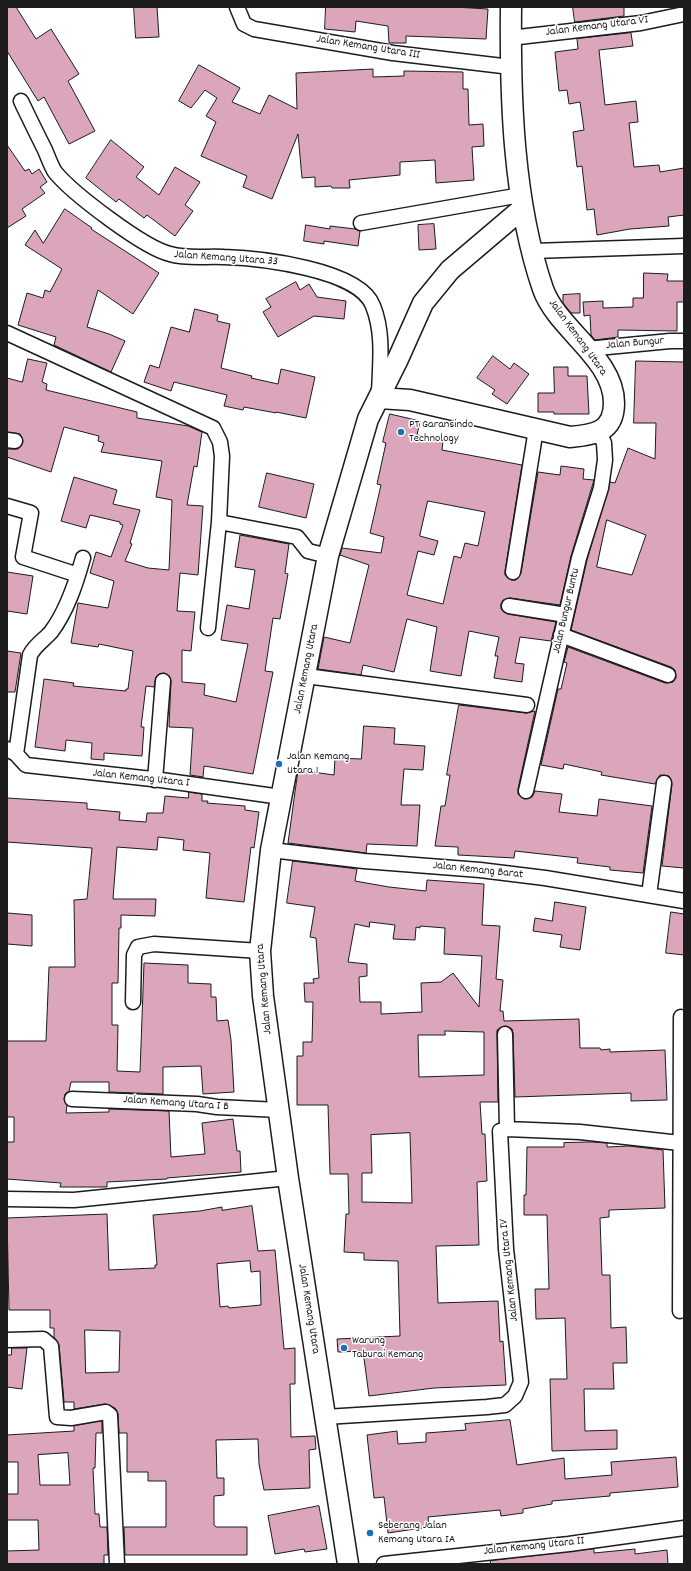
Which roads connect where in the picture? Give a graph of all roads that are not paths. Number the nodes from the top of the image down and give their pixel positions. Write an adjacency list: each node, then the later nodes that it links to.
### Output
1 (237, 7): 5 (street, Jalan Kemang Utara III)
2 (511, 7): 4 (street, Jalan Kemang Utara)
3 (684, 14): 4 (street, Jalan Kemang Utara VI)
4 (510, 38): 5 (street, Jalan Kemang Utara)
5 (511, 67): 7 (street, Jalan Kemang Utara)
6 (21, 101): 14 (street, Jalan Kemang Utara 33)
7 (522, 202): 8 (street); 10 (street, Jalan Kemang Utara); 14 (street, Jalan Kemang Utara)
8 (361, 223)
9 (684, 246): 10 (street)
10 (533, 251): 13 (street, Jalan Kemang Utara)
11 (7, 333): 18 (street)
12 (684, 341): 13 (street, Jalan Bungur)
13 (587, 349): 16 (street, Jalan Kemang Utara)
14 (379, 398): 15 (street); 19 (street, Jalan Kemang Utara)
15 (536, 429): 16 (street); 21 (street)
16 (599, 432): 24 (street, Jalan Bungur Buntu)
17 (7, 506): 22 (street)
18 (219, 522): 19 (street); 25 (street)
19 (328, 556): 28 (street, Jalan Kemang Utara)
20 (84, 558): 22 (street)
21 (513, 572)
22 (78, 575): 31 (street)
23 (509, 606): 24 (street)
24 (566, 616): 26 (street, Jalan Bungur Buntu)
25 (208, 628)
26 (561, 635): 27 (street); 34 (street, Jalan Bungur Buntu)
27 (668, 675)
28 (306, 676): 30 (street); 35 (street, Jalan Kemang Utara)
29 (163, 681): 32 (street)
30 (527, 705)
31 (11, 751): 32 (street, Jalan Kemang Utara I)
32 (155, 780): 35 (street, Jalan Kemang Utara I)
33 (664, 783): 37 (street)
34 (526, 791)
35 (281, 797): 36 (street, Jalan Kemang Utara)
36 (271, 850): 37 (street, Jalan Kemang Barat); 39 (street, Jalan Kemang Utara)
37 (649, 895): 38 (street, Jalan Kemang Barat)
38 (684, 901)
39 (260, 951): 40 (street); 44 (street, Jalan Kemang Utara)
40 (133, 1002)
41 (681, 1017): 46 (street)
42 (505, 1034): 45 (street)
43 (72, 1099): 44 (street, Jalan Kemang Utara I B)
44 (279, 1110): 47 (street, Jalan Kemang Utara)
45 (507, 1129): 46 (street); 51 (street, Jalan Kemang Utara IV)
46 (680, 1143): 49 (street)
47 (288, 1178): 48 (street); 51 (street, Jalan Kemang Utara)
48 (7, 1199)
49 (680, 1311)
50 (7, 1340): 53 (street)
51 (325, 1418): 54 (street, Jalan Kemang Utara)
52 (684, 1528): 55 (street, Jalan Kemang Utara II)
53 (117, 1561)
54 (348, 1564)
55 (384, 1564)

